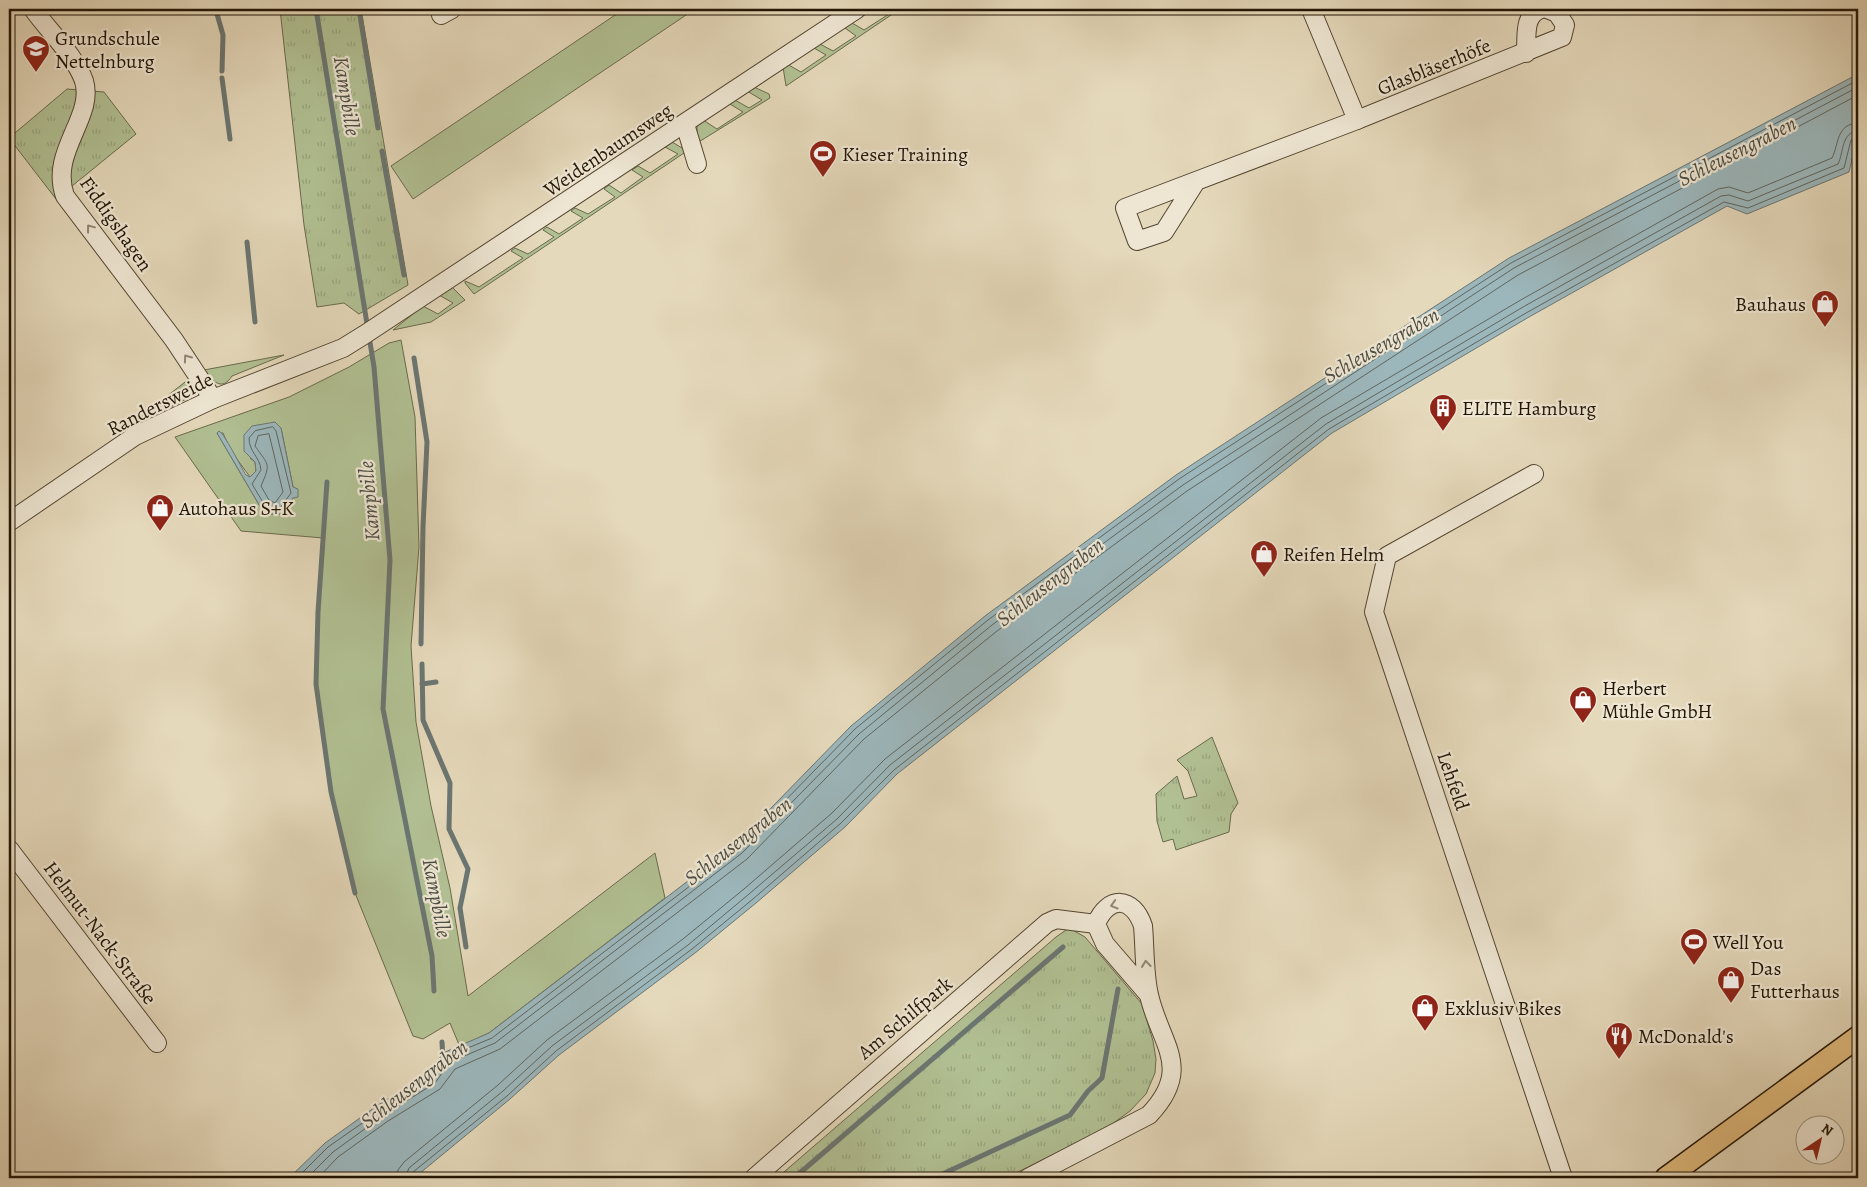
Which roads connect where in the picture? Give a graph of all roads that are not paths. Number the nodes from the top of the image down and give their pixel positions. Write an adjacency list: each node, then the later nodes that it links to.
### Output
1 (33, 9): 12 (street, Fiddigshagen, one-way to 1)
2 (858, 9): 8 (street, Weidenbaumsweg)
3 (1311, 9): 7 (street)
4 (1542, 9): 6 (street)
5 (1547, 9): 6 (street, Glasbläserhöfe)
6 (1526, 53): 7 (street, Glasbläserhöfe)
7 (1357, 120): 10 (street, Glasbläserhöfe)
8 (685, 124): 9 (street); 11 (street, Weidenbaumsweg)
9 (697, 164)
10 (1195, 182)
11 (343, 348): 12 (street, Randersweide)
12 (213, 399): 14 (street, Randersweide)
13 (1534, 474): 22 (street, Lehfeld)
14 (9, 522)
15 (9, 849): 19 (street, Helmut-Nack-Straße)
16 (1096, 924): 17 (street); 17 (street, one-way to 16); 20 (street, Am Schilfpark)
17 (1149, 995): 21 (street)
18 (1858, 1038): 23 (main road)
19 (157, 1043)
20 (754, 1178)
21 (1028, 1178)
22 (1563, 1178)
23 (1666, 1178)

